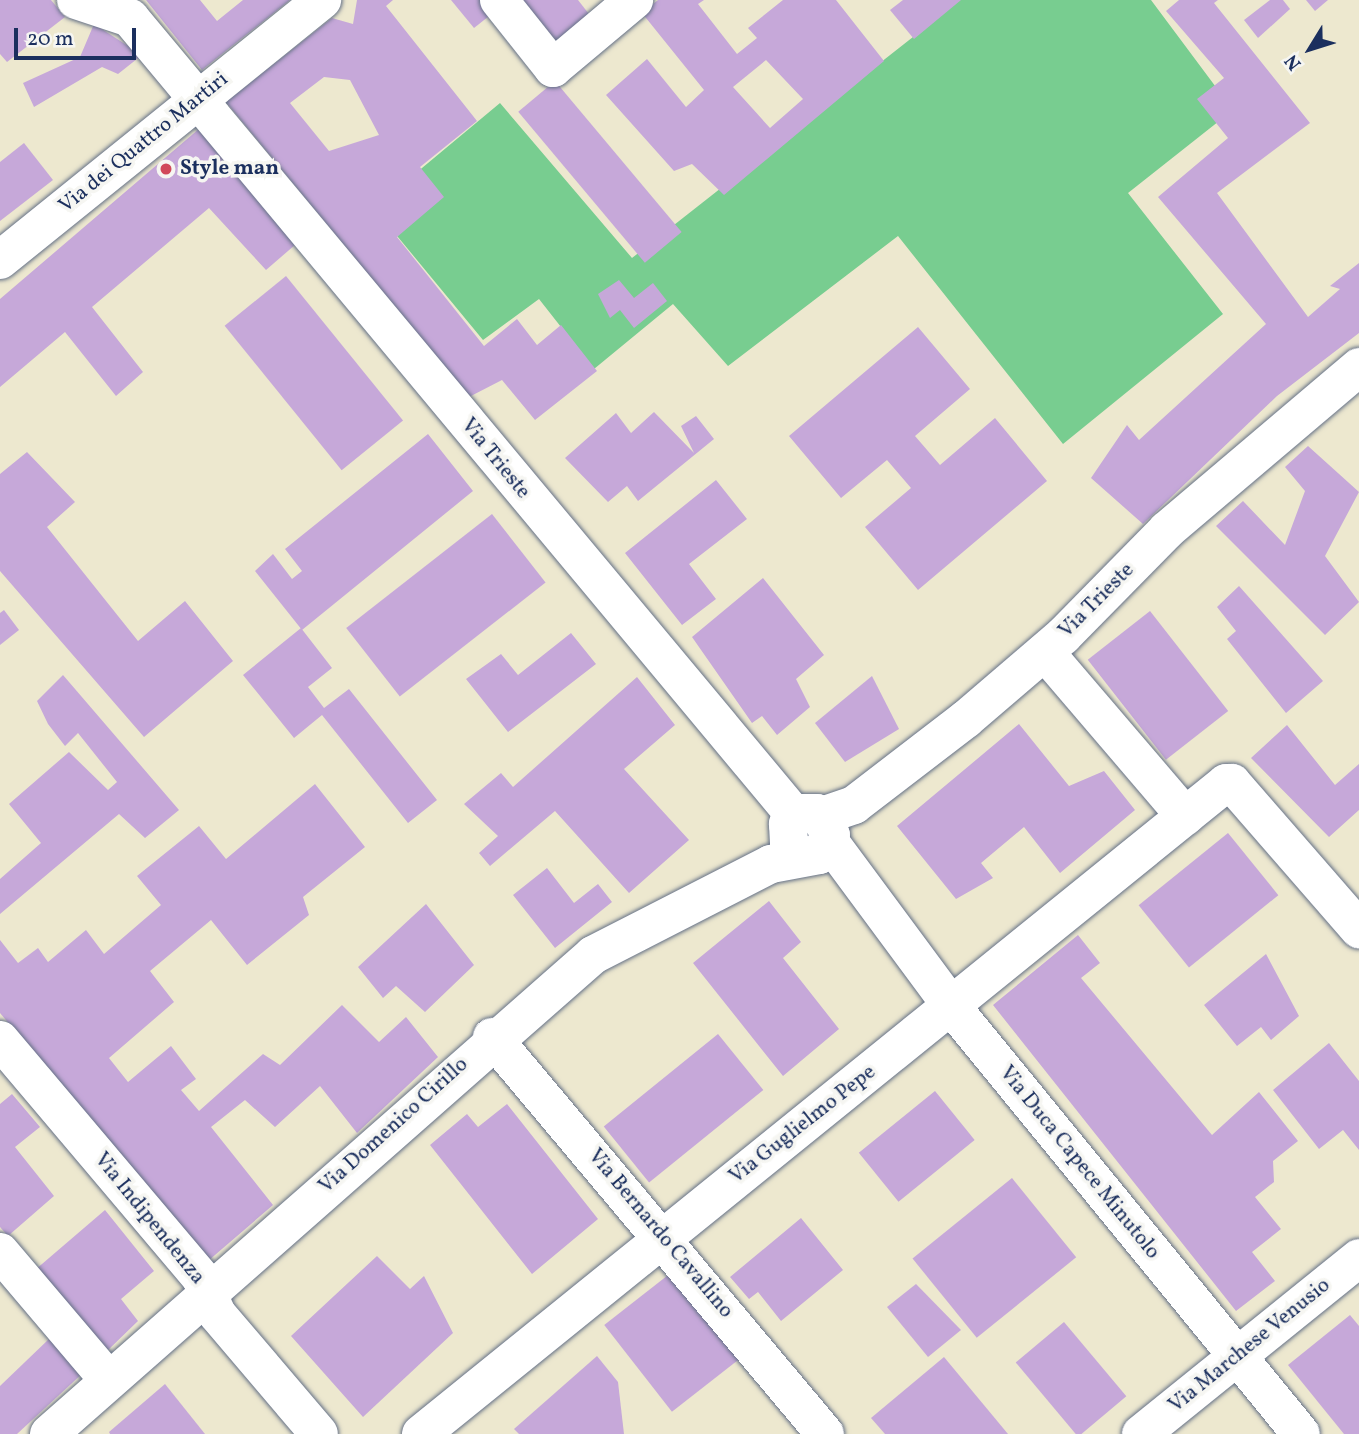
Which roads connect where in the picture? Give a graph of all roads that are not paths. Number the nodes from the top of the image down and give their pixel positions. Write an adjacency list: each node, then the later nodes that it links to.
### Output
1 (76, 0): 5 (street, Via Trieste)
2 (322, 0): 5 (street, Via dei Quattro Martiri)
3 (499, 0): 4 (street)
4 (634, 0)
5 (197, 100): 6 (street, Via dei Quattro Martiri); 10 (street, Via Trieste)
6 (0, 260)
7 (1359, 367): 8 (street, Via Trieste)
8 (1045, 652): 9 (street); 10 (street, Via Trieste)
9 (1185, 816): 11 (street, Via Guglielmo Pepe); 12 (street, Via Guglielmo Pepe)
10 (803, 841): 12 (street, Via Duca Capece Minutolo); 13 (street, Via Domenico Cirillo)
11 (1359, 929)
12 (952, 1007): 15 (street, Via Guglielmo Pepe); 19 (street, Via Duca Capece Minutolo)
13 (492, 1037): 15 (street, Via Bernardo Cavallino); 18 (street, Via Domenico Cirillo)
14 (0, 1041): 18 (street, Via Indipendenza)
15 (663, 1236): 23 (street, Via Guglielmo Pepe); 24 (street, Via Bernardo Cavallino)
16 (0, 1252): 20 (street)
17 (1359, 1258): 19 (street, Via Marchese Venusio)
18 (209, 1296): 21 (street, Via Domenico Cirillo); 22 (street, Via Indipendenza)
19 (1238, 1357): 25 (street, Via Marchese Venusio); 26 (street, Via Duca Capece Minutolo)
20 (105, 1376)
21 (49, 1434)
22 (319, 1434)
23 (421, 1434)
24 (825, 1434)
25 (1141, 1434)
26 (1301, 1434)

